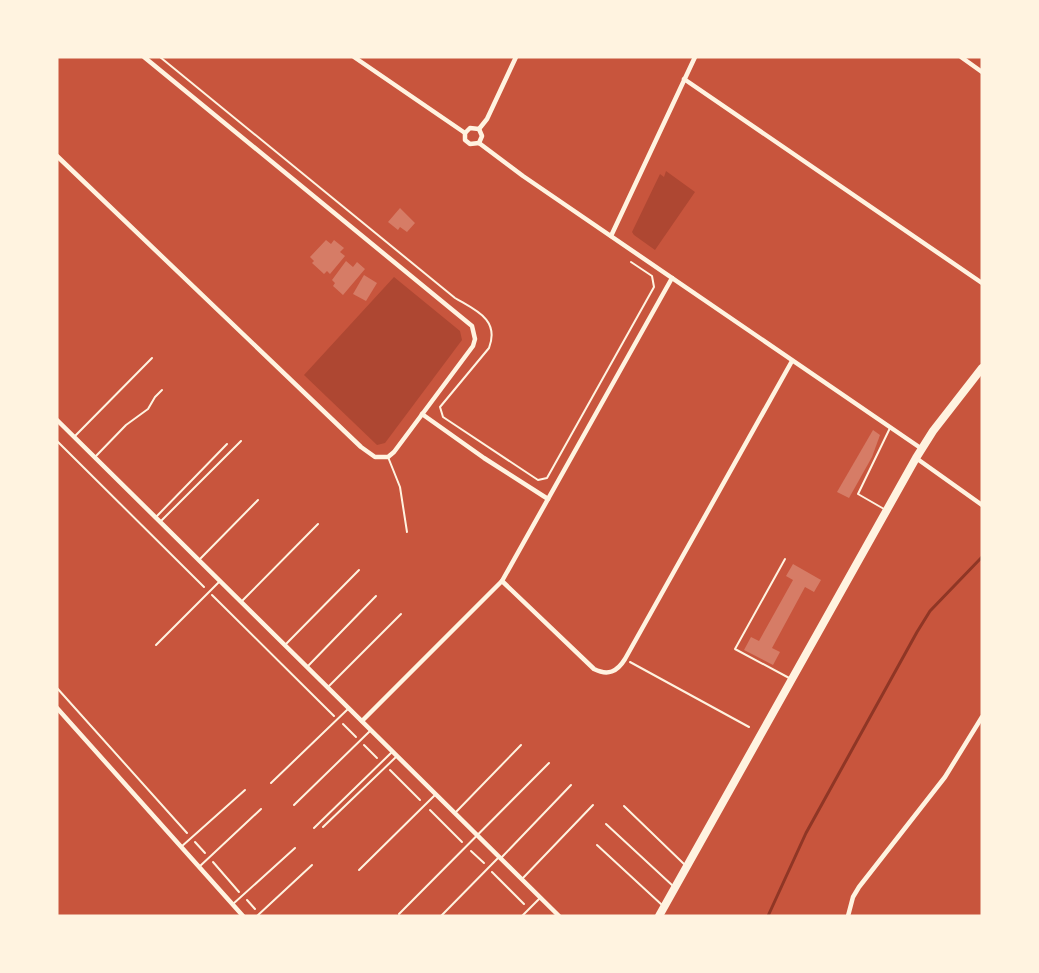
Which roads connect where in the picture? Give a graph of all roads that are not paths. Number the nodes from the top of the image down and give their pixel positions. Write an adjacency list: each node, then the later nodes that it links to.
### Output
1 (144, 57): 19 (street)
2 (354, 57): 9 (street)
3 (516, 57): 8 (street)
4 (695, 57): 7 (street)
5 (961, 57): 6 (street)
6 (982, 72)
7 (684, 80): 12 (street); 14 (street)
8 (479, 129): 9 (street); 10 (street)
9 (465, 133): 10 (street)
10 (479, 143): 12 (street)
11 (57, 156): 26 (street)
12 (611, 236): 13 (street)
13 (672, 278): 16 (street); 29 (street)
14 (982, 283)
15 (152, 358): 22 (lane)
16 (792, 361): 21 (street); 41 (street)
17 (982, 369): 25 (highway)
18 (162, 390): 27 (lane)
19 (422, 414): 26 (street); 29 (street)
20 (57, 420): 22 (street)
21 (890, 428): 25 (street); 32 (lane)
22 (74, 437): 27 (street)
23 (241, 441): 34 (lane)
24 (227, 444): 33 (lane)
25 (922, 449): 28 (highway)
26 (388, 457): 36 (lane)
27 (95, 458): 33 (street)
28 (916, 458): 31 (street); 32 (highway)
29 (548, 499): 41 (street)
30 (258, 500): 38 (lane)
31 (982, 505)
32 (886, 510): 48 (highway)
33 (156, 517): 34 (street)
34 (160, 522): 38 (street)
35 (318, 524): 43 (lane)
36 (407, 532)
37 (785, 559): 48 (lane)
38 (199, 560): 40 (street)
39 (359, 570): 46 (lane)
40 (220, 581): 43 (street); 45 (lane)
41 (502, 581): 53 (street)
42 (376, 597): 47 (lane)
43 (241, 602): 46 (street)
44 (401, 614): 49 (lane)
45 (156, 645)
46 (285, 645): 47 (street)
47 (307, 667): 49 (street)
48 (791, 679): 78 (highway)
49 (328, 688): 51 (street)
50 (57, 708): 73 (street)
51 (349, 708): 53 (street); 59 (lane)
52 (982, 717): 92 (street)
53 (362, 721): 54 (street)
54 (371, 729): 56 (street); 63 (lane)
55 (521, 745): 67 (lane)
56 (392, 751): 57 (street); 70 (lane)
57 (397, 756): 62 (street); 69 (lane)
58 (549, 763): 71 (lane)
59 (271, 783)
60 (571, 785): 75 (lane)
61 (245, 790): 73 (lane)
62 (436, 794): 67 (street); 79 (lane)
63 (294, 805)
64 (592, 805): 80 (lane)
65 (624, 806): 78 (lane)
66 (261, 809): 77 (lane)
67 (455, 813): 71 (street)
68 (606, 824): 81 (lane)
69 (323, 827)
70 (314, 828)
71 (478, 836): 75 (street); 85 (lane)
72 (597, 845): 84 (lane)
73 (181, 847): 77 (street)
74 (295, 848): 83 (lane)
75 (500, 858): 80 (street); 88 (lane)
76 (312, 865): 86 (lane)
77 (199, 867): 83 (street)
78 (687, 867): 81 (highway)
79 (359, 870)
80 (522, 879): 82 (street)
81 (675, 888): 84 (highway)
82 (540, 897): 89 (lane); 90 (street)
83 (232, 904): 87 (street)
84 (664, 907): 91 (highway)
85 (399, 914)
86 (258, 915)
87 (243, 916)
88 (441, 916)
89 (522, 916)
90 (559, 916)
91 (659, 916)
92 (848, 916)

